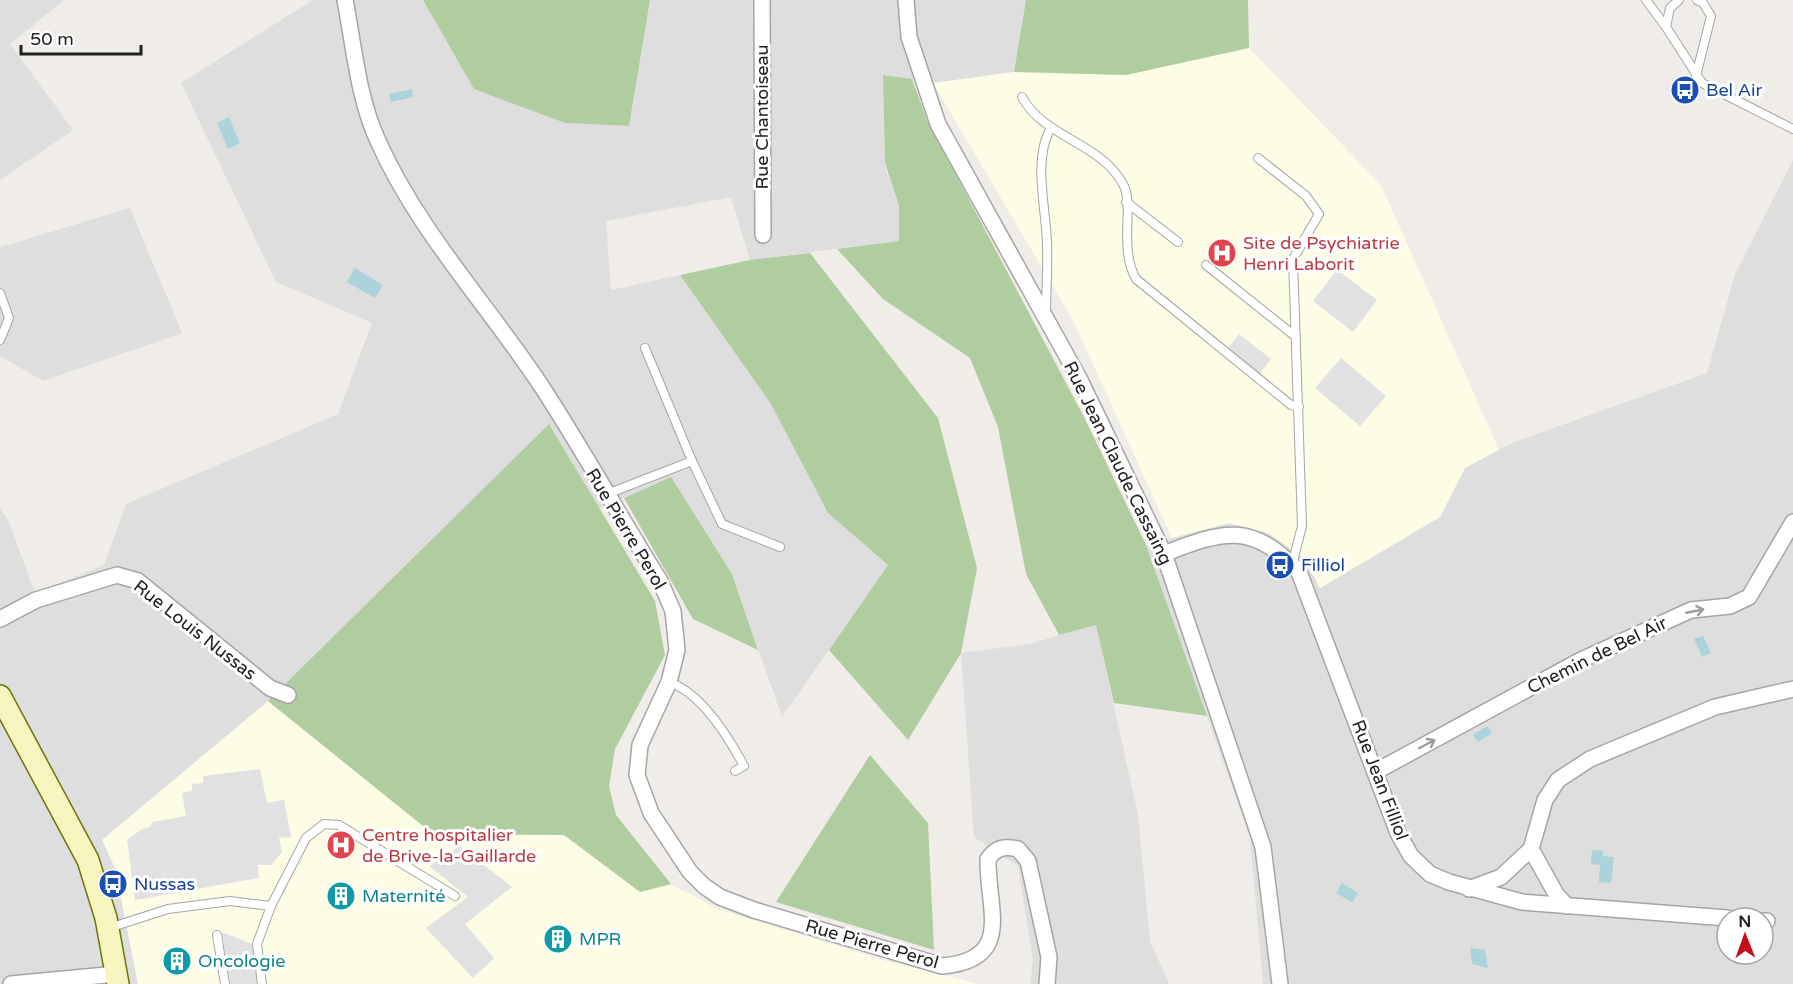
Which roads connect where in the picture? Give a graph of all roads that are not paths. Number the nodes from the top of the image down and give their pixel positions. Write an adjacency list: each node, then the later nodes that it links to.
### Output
1 (345, 0): 24 (street, Rue Pierre Perol)
2 (762, 0): 14 (street, Rue Chantoiseau)
3 (906, 0): 18 (street, Rue Jean Claude Cassaing)
4 (1646, 0): 7 (lane)
5 (1678, 0): 7 (lane)
6 (1697, 0): 8 (lane)
7 (1666, 27): 8 (lane)
8 (1696, 76): 11 (lane)
9 (1022, 97): 10 (lane)
10 (1050, 129): 13 (lane); 18 (lane)
11 (1793, 129)
12 (1258, 158): 19 (lane)
13 (1126, 202): 15 (lane); 22 (lane)
14 (763, 235)
15 (1178, 242)
16 (1206, 265): 19 (lane)
17 (0, 293): 20 (lane)
18 (1046, 318): 27 (street, Rue Jean Claude Cassaing)
19 (1296, 337): 22 (lane)
20 (0, 340)
21 (645, 348): 23 (lane)
22 (1299, 407): 28 (lane)
23 (692, 461): 24 (lane); 26 (lane)
24 (605, 494): 30 (street, Rue Pierre Perol)
25 (1793, 522): 35 (street, Chemin de Bel Air, one-way to 25)
26 (780, 548)
27 (1164, 554): 28 (street, Rue Jean Filliol); 49 (street, Rue Jean Claude Cassaing)
28 (1292, 565): 35 (street, Rue Jean Filliol)
29 (0, 619): 32 (street, Rue Louis Nussas)
30 (669, 682): 34 (lane); 48 (street, Rue Pierre Perol)
31 (1793, 689): 36 (street)
32 (288, 695)
33 (0, 696): 42 (main road)
34 (735, 771)
35 (1375, 772): 37 (street, Rue Jean Filliol)
36 (1531, 849): 37 (street); 40 (street)
37 (1469, 888): 40 (street, Rue Jean Filliol)
38 (455, 896): 39 (lane)
39 (271, 906): 42 (lane); 47 (lane)
40 (1567, 906): 41 (street, Rue Jean Filliol)
41 (1715, 917)
42 (108, 928): 44 (main road)
43 (217, 935): 46 (lane)
44 (117, 979): 45 (street)
45 (11, 984)
46 (225, 984)
47 (262, 984)
48 (1047, 984)
49 (1280, 984)

